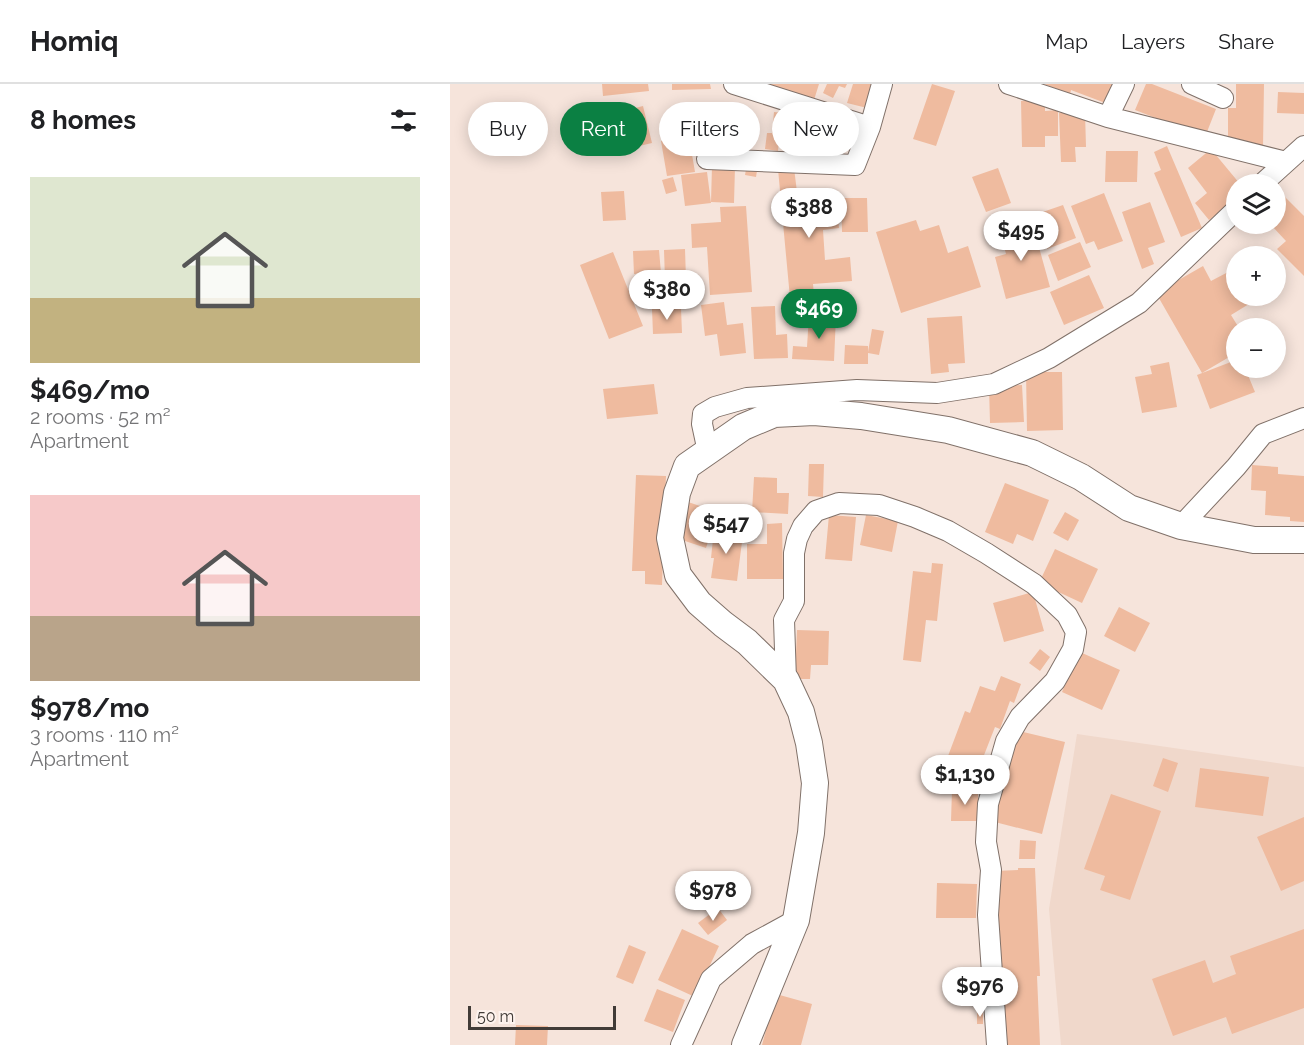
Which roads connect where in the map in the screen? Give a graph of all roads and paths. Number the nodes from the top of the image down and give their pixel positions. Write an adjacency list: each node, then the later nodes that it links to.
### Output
1 (734, 84): 8 (street)
2 (882, 84): 8 (street)
3 (1012, 84): 7 (street)
4 (1124, 84): 7 (street)
5 (1192, 84): 6 (street)
6 (1223, 98)
7 (1108, 117): 11 (street)
8 (870, 127): 10 (street)
9 (1304, 146): 11 (street)
10 (707, 159)
11 (1286, 162): 12 (street)
12 (1273, 174)
13 (1226, 220): 15 (street)
14 (1304, 418): 16 (street)
15 (708, 452): 16 (main road); 18 (main road)
16 (1181, 526): 17 (main road)
17 (1304, 540)
18 (786, 680): 19 (main road); 22 (street)
19 (795, 920): 20 (street); 21 (main road)
20 (681, 1045)
21 (745, 1045)
22 (997, 1045)

